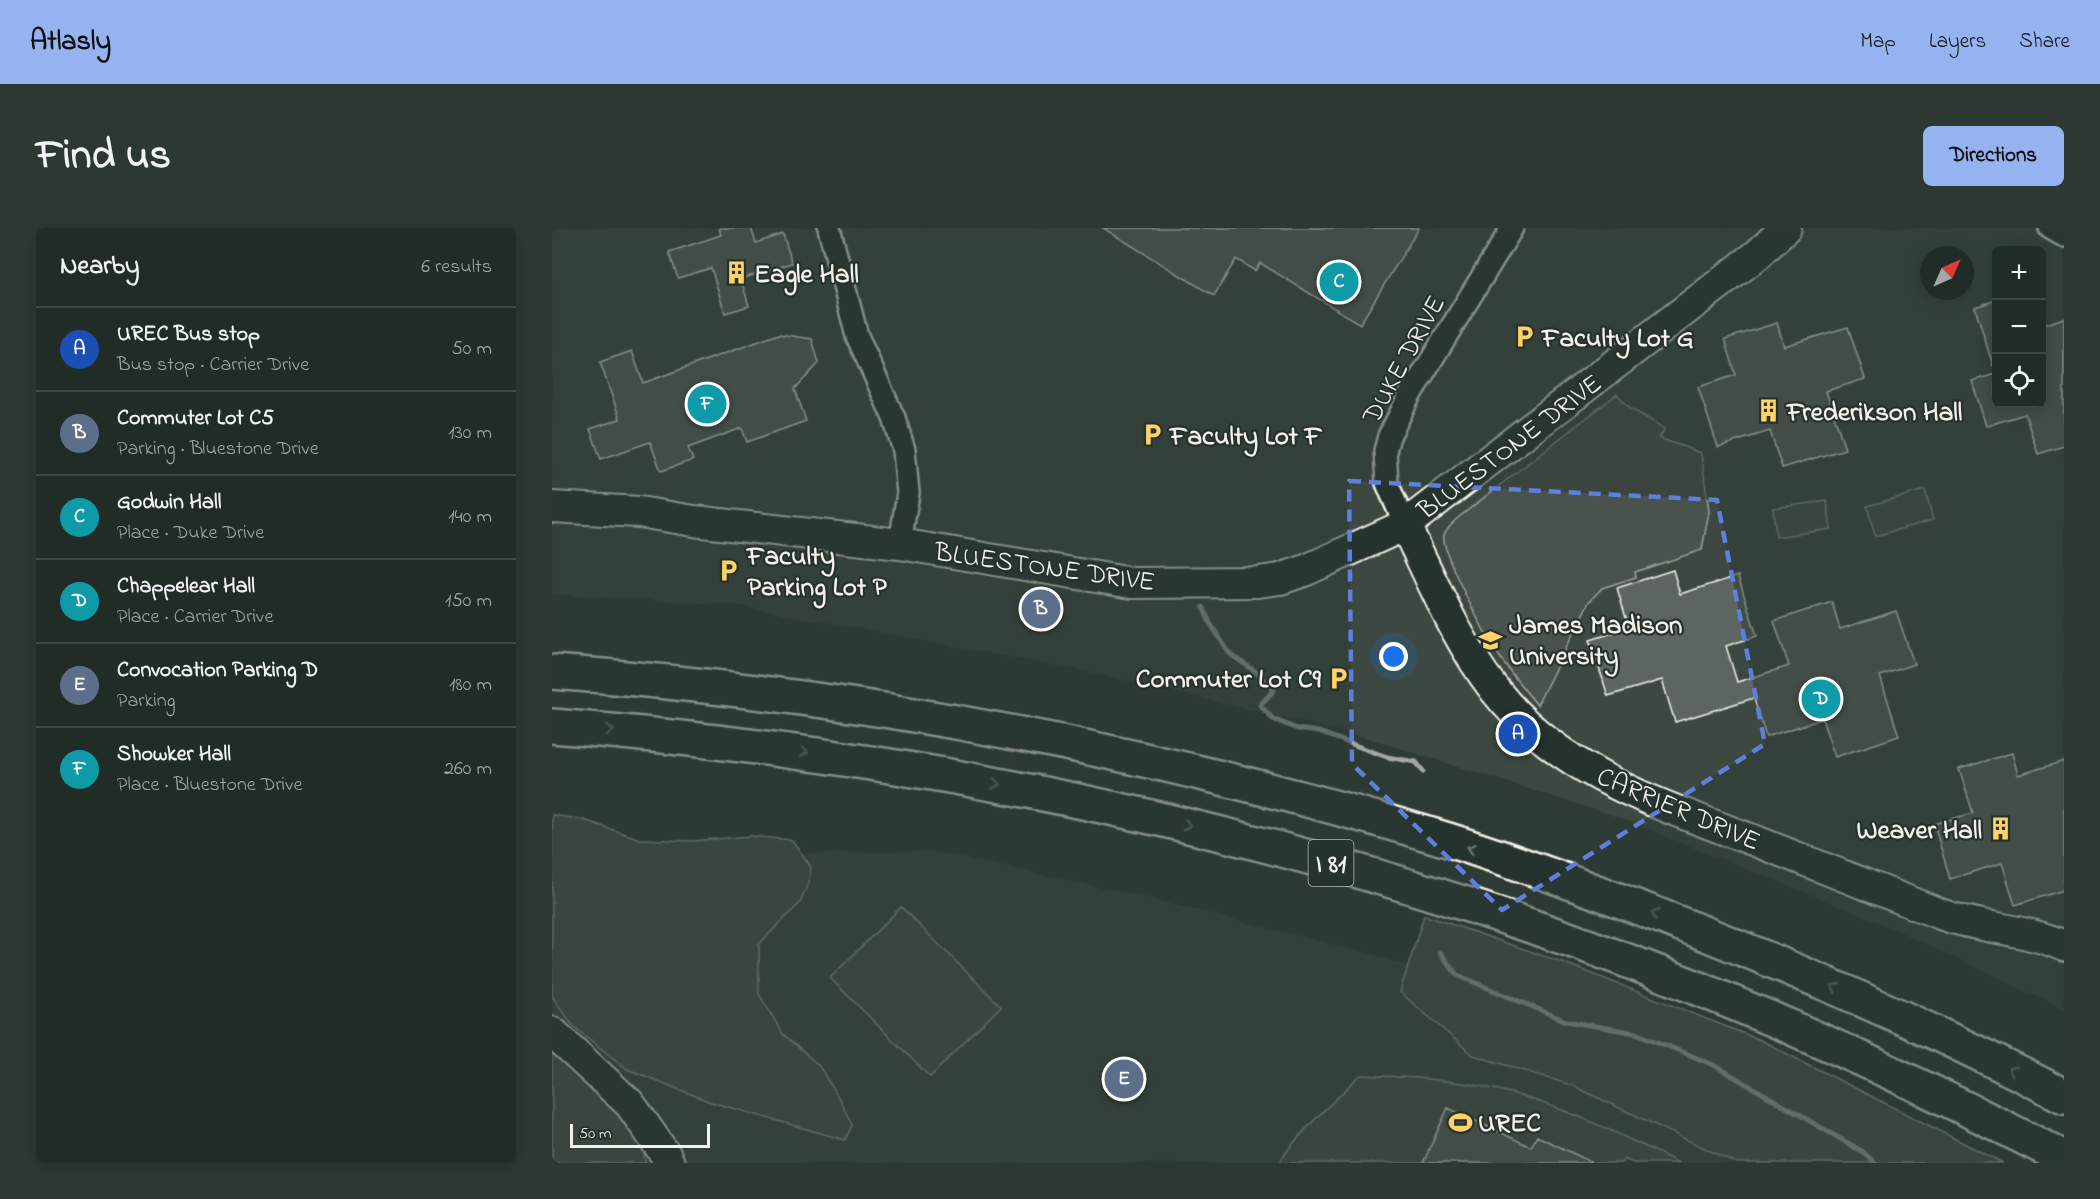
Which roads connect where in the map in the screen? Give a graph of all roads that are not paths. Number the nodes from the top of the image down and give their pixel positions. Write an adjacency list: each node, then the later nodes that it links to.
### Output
1 (829, 228): 8 (street)
2 (1512, 228): 7 (street, DUKE DRIVE)
3 (1786, 228): 7 (street, BLUESTONE DRIVE)
4 (2050, 228): 5 (street)
5 (2064, 236)
6 (552, 507): 8 (street, BLUESTONE DRIVE)
7 (1405, 525): 8 (street, BLUESTONE DRIVE); 11 (street, CARRIER DRIVE)
8 (900, 544)
9 (552, 672): 13 (highway, I 81, one-way to 9)
10 (552, 726): 14 (highway, I 81, one-way to 14)
11 (2064, 946)
12 (552, 1032): 15 (street)
13 (2064, 1096)
14 (2064, 1158)
15 (669, 1163)

